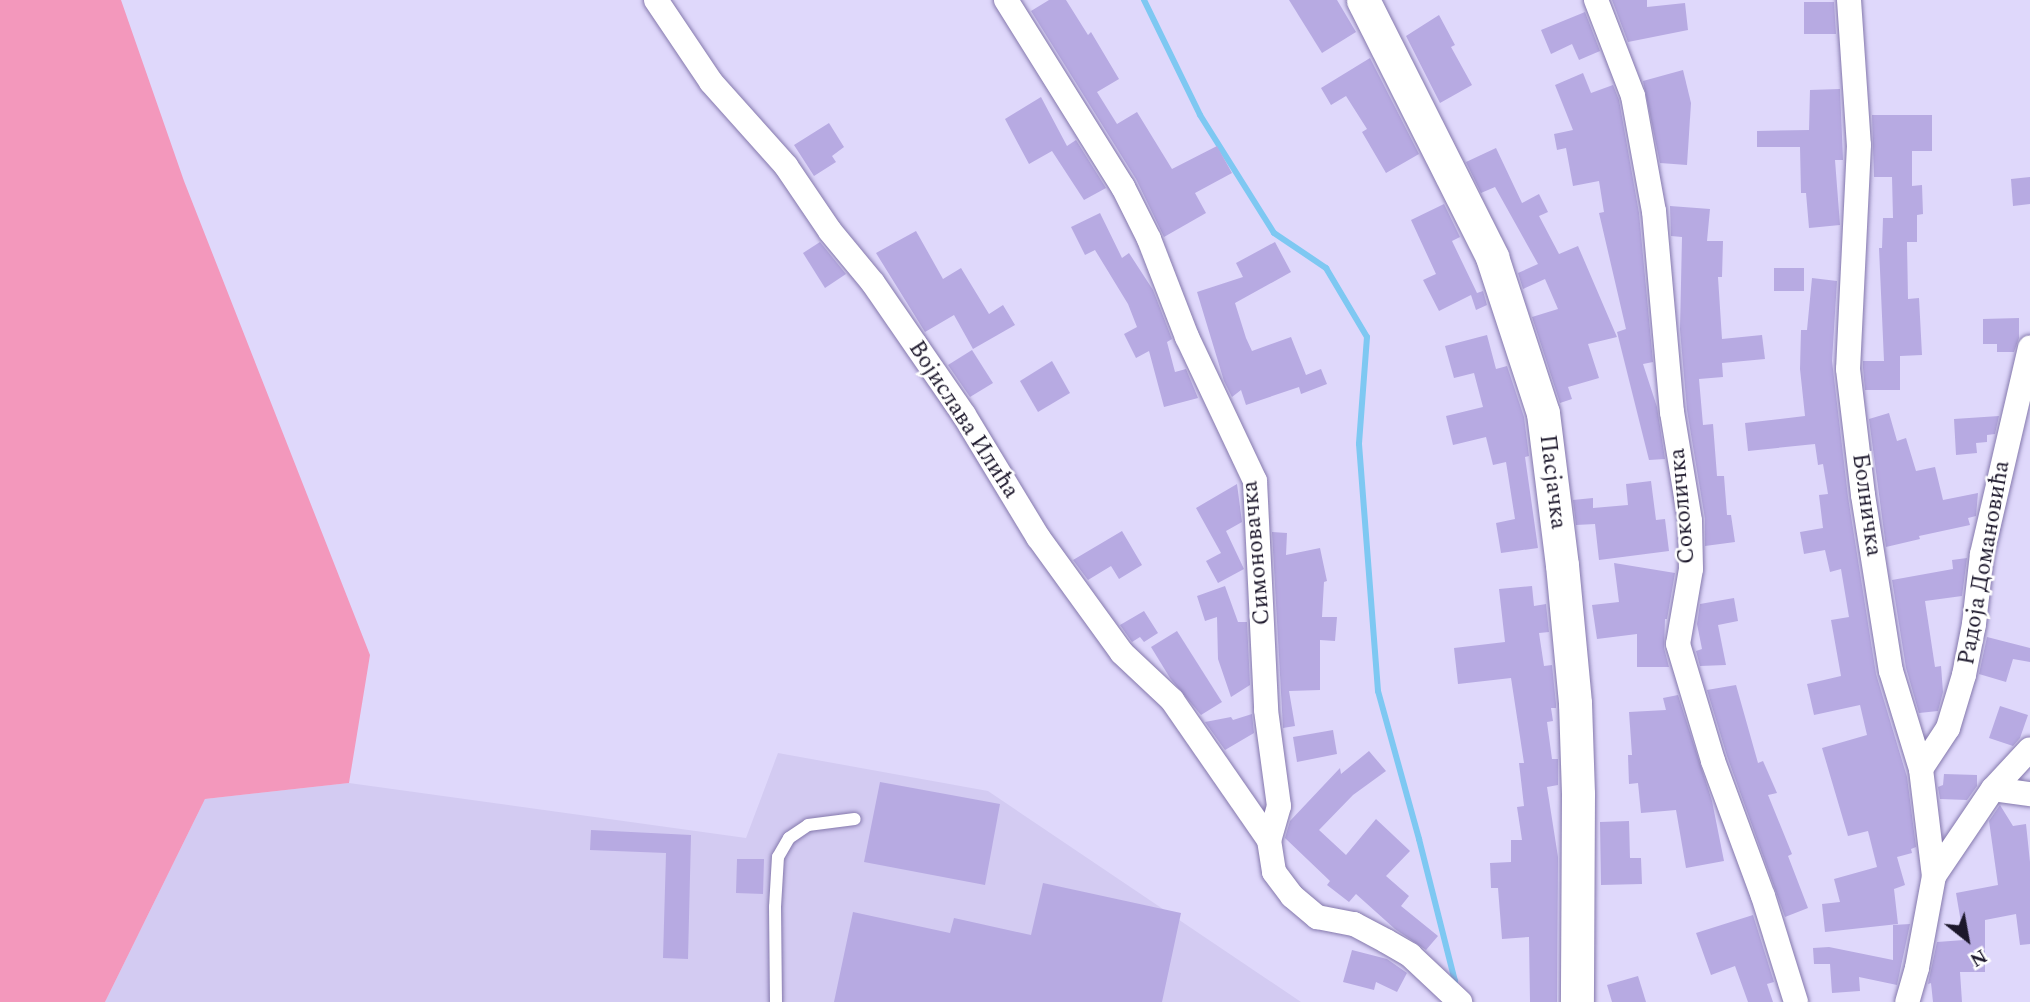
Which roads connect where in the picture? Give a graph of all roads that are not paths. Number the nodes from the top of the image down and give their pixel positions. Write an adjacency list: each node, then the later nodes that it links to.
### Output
1 (656, 0): 12 (street, Војислава Илића)
2 (1006, 0): 12 (street, Симоновачка)
3 (1363, 0): 16 (main road, Пасјачка)
4 (1596, 0): 17 (street, Соколичка)
5 (1849, 0): 8 (street, Болничка)
6 (2030, 348): 8 (street, Радоја Домановића)
7 (2030, 749): 9 (street)
8 (1921, 769): 13 (street, Болничка)
9 (1993, 789): 10 (street); 13 (street)
10 (2030, 794)
11 (855, 819): 15 (lane)
12 (1269, 840): 14 (street, Симоновачка)
13 (1934, 876): 18 (street, Болничка)
14 (1451, 994)
15 (776, 1002)
16 (1577, 1002)
17 (1796, 1002)
18 (1907, 1002)

